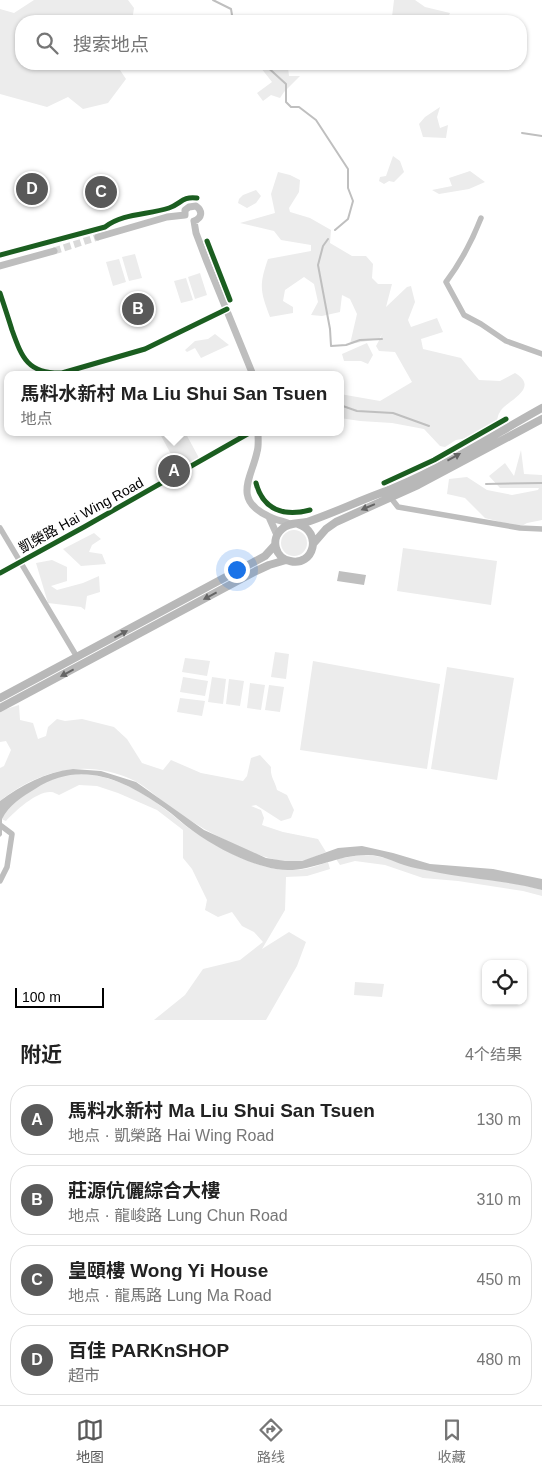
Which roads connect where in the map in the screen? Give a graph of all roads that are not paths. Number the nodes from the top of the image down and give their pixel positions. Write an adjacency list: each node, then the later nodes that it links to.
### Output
1 (185, 215): 3 (street); 3 (street); 4 (street)
2 (481, 218): 9 (street)
3 (194, 222): 8 (street)
4 (98, 238)
5 (54, 251): 6 (street)
6 (0, 266)
7 (0, 293): 10 (street)
8 (227, 309): 11 (street); 12 (street)
9 (542, 354)
10 (43, 371)
11 (66, 371)
12 (251, 371)
13 (542, 408): 19 (main road, one-way to 13)
14 (542, 419): 17 (main road)
15 (244, 436): 26 (street, 凱榮路 Hai Wing Road)
16 (258, 436): 18 (street)
17 (391, 498): 21 (street); 23 (main road, one-way to 23)
18 (269, 517): 19 (street); 22 (street)
19 (294, 524): 22 (main road); 23 (main road)
20 (0, 528): 26 (street)
21 (542, 529)
22 (277, 535): 24 (main road)
23 (313, 544): 25 (main road)
24 (275, 545): 25 (main road); 28 (main road, one-way to 24)
25 (286, 560): 30 (main road, one-way to 30)
26 (20, 562): 27 (street, 凱榮路 Hai Wing Road); 28 (street)
27 (0, 573)
28 (77, 658): 29 (main road)
29 (0, 698)
30 (0, 708)
31 (3, 827): 32 (street)
32 (0, 881)

